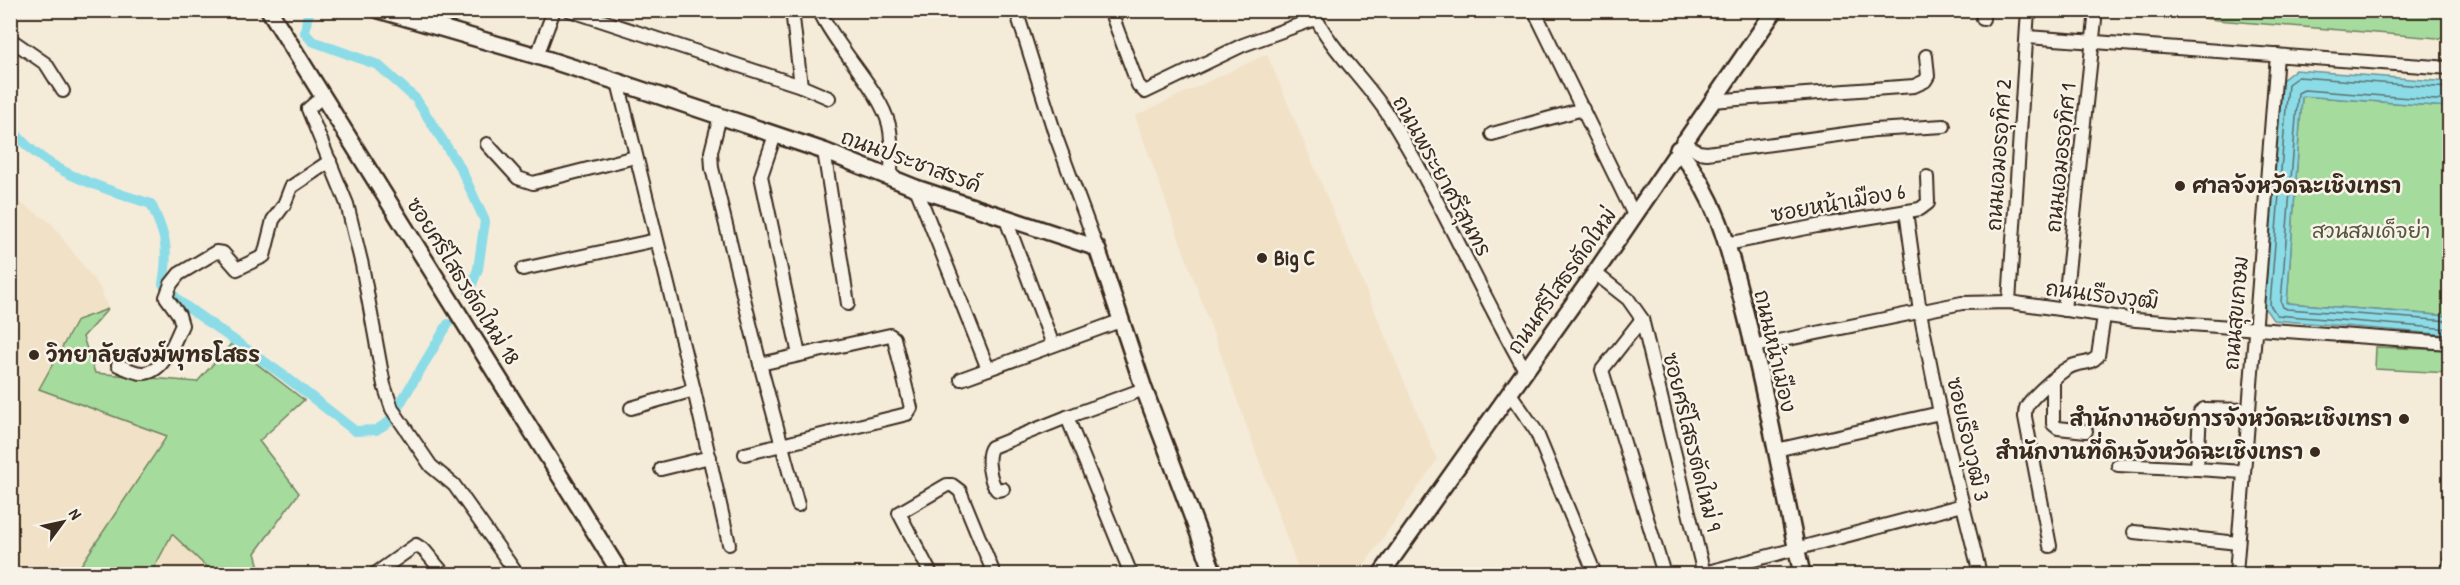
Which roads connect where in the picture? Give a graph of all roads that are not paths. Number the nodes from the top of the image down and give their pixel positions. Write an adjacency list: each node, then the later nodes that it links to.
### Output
1 (269, 10): 24 (street, ซอยศรีโสธรตัดใหม่ 18)
2 (379, 10): 18 (street, ถนนประชาสรรค์)
3 (554, 10): 18 (street)
4 (569, 10): 22 (street)
5 (819, 10): 37 (street)
6 (1016, 10): 45 (street)
7 (1110, 10): 13 (street)
8 (1534, 10): 27 (street)
9 (1775, 10): 26 (street, ถนนศรีโสธรตัดใหม่)
10 (2028, 10): 14 (street, ถนนเอมอรอุทิศ 2)
11 (2096, 10): 16 (street, ถนนเอมอรอุทิศ 1)
12 (788, 12): 22 (street)
13 (1313, 15): 63 (street, ถนนพระยาศรีสุนทร)
14 (2026, 37): 16 (street); 48 (street, ถนนเอมอรอุทิศ 2)
15 (10, 39): 23 (street)
16 (2092, 42): 17 (street); 50 (street, ถนนเอมอรอุทิศ 1)
17 (2277, 55): 20 (street); 55 (street, ถนนสุขเกษม)
18 (537, 56): 21 (street, ถนนประชาสรรค์)
19 (1926, 56): 26 (street)
20 (2450, 68)
21 (618, 82): 28 (street, ถนนประชาสรรค์); 35 (street)
22 (801, 86): 25 (street)
23 (63, 91)
24 (323, 96): 36 (street); 94 (street, ซอยศรีโสธรตัดใหม่ 18)
25 (829, 98)
26 (1711, 101): 33 (street, ถนนศรีโสธรตัดใหม่)
27 (1583, 109): 30 (street); 41 (street)
28 (720, 116): 31 (street, ถนนประชาสรรค์); 60 (street)
29 (1944, 126): 33 (street)
30 (1492, 134)
31 (775, 135): 34 (street, ถนนประชาสรรค์); 59 (street)
32 (487, 144): 35 (street)
33 (1681, 145): 41 (street, ถนนศรีโสธรตัดใหม่); 44 (street, ถนนหน้าเมือง)
34 (824, 151): 37 (street, ถนนประชาสรรค์); 49 (street)
35 (635, 157): 43 (street)
36 (330, 161): 61 (street); 93 (street)
37 (891, 176): 39 (street, ถนนประชาสรรค์)
38 (1927, 177): 40 (street, ซอยหน้าเมือง 6)
39 (916, 188): 42 (street, ถนนประชาสรรค์); 62 (street)
40 (1906, 211): 44 (street, ซอยหน้าเมือง 6); 51 (street, ซอยเรืองวุฒิ 3)
41 (1634, 215): 47 (street, ถนนศรีโสธรตัดใหม่)
42 (1005, 217): 45 (street, ถนนประชาสรรค์); 57 (street)
43 (656, 240): 46 (street); 67 (street)
44 (1727, 244): 58 (street, ถนนหน้าเมือง)
45 (1097, 248): 54 (street)
46 (523, 269)
47 (1594, 273): 53 (street, ซอยศรีโสธรตัดใหม่ 9); 63 (street, ถนนศรีโสธรตัดใหม่)
48 (2008, 302): 50 (street, ถนนเรืองวุฒิ); 51 (street, ถนนเรืองวุฒิ)
49 (848, 304)
50 (2064, 310): 52 (street, ถนนเรืองวุฒิ)
51 (1920, 312): 58 (street, ถนนเรืองวุฒิ); 71 (street, ซอยเรืองวุฒิ 3)
52 (2104, 316): 55 (street, ถนนเรืองวุฒิ); 65 (street)
53 (1642, 319): 101 (street); 102 (street, ซอยศรีโสธรตัดใหม่ 9)
54 (1120, 321): 57 (street); 66 (street)
55 (2254, 329): 56 (street, ถนนเรืองวุฒิ); 70 (street, ถนนสุขเกษม)
56 (2450, 343)
57 (1053, 345): 62 (street)
58 (1754, 346): 75 (street, ถนนหน้าเมือง)
59 (799, 355): 60 (street); 74 (street)
60 (760, 364): 74 (street)
61 (118, 365)
62 (988, 369): 64 (street)
63 (1525, 370): 68 (street, ถนนศรีโสธรตัดใหม่)
64 (961, 379)
65 (2053, 380): 73 (street); 88 (street)
66 (1144, 389): 72 (street); 98 (street)
67 (694, 390): 69 (street); 77 (street)
68 (1509, 392): 99 (street, ถนนศรีโสธรตัดใหม่); 100 (street)
69 (631, 408)
70 (2248, 410): 80 (street); 81 (street, ถนนสุขเกษม)
71 (1940, 413): 75 (street); 84 (street, ซอยเรืองวุฒิ 3)
72 (1067, 417): 82 (street); 97 (street)
73 (2086, 431)
74 (784, 446): 76 (street); 83 (street)
75 (1776, 450): 89 (street, ถนนหน้าเมือง)
76 (745, 454)
77 (710, 457): 79 (street); 87 (street)
78 (2118, 465): 80 (street)
79 (661, 469)
80 (2197, 469): 81 (street)
81 (2243, 472): 86 (street, ถนนสุขเกษม)
82 (1003, 489)
83 (798, 505)
84 (1963, 505): 89 (street); 104 (street, ซอยเรืองวุฒิ 3)
85 (2134, 532): 86 (street)
86 (2238, 543): 105 (street, ถนนสุขเกษม)
87 (729, 544)
88 (2050, 546)
89 (1797, 549): 102 (street); 103 (street, ถนนหน้าเมือง)
90 (2450, 560): 106 (street)
91 (375, 574): 92 (street)
92 (444, 574)
93 (517, 574)
94 (621, 574)
95 (931, 574): 96 (street)
96 (994, 574)
97 (1131, 574)
98 (1214, 574)
99 (1381, 574)
100 (1595, 574)
101 (1664, 574)
102 (1704, 574)
103 (1802, 574)
104 (1980, 574)
105 (2236, 574)
106 (2448, 574)

